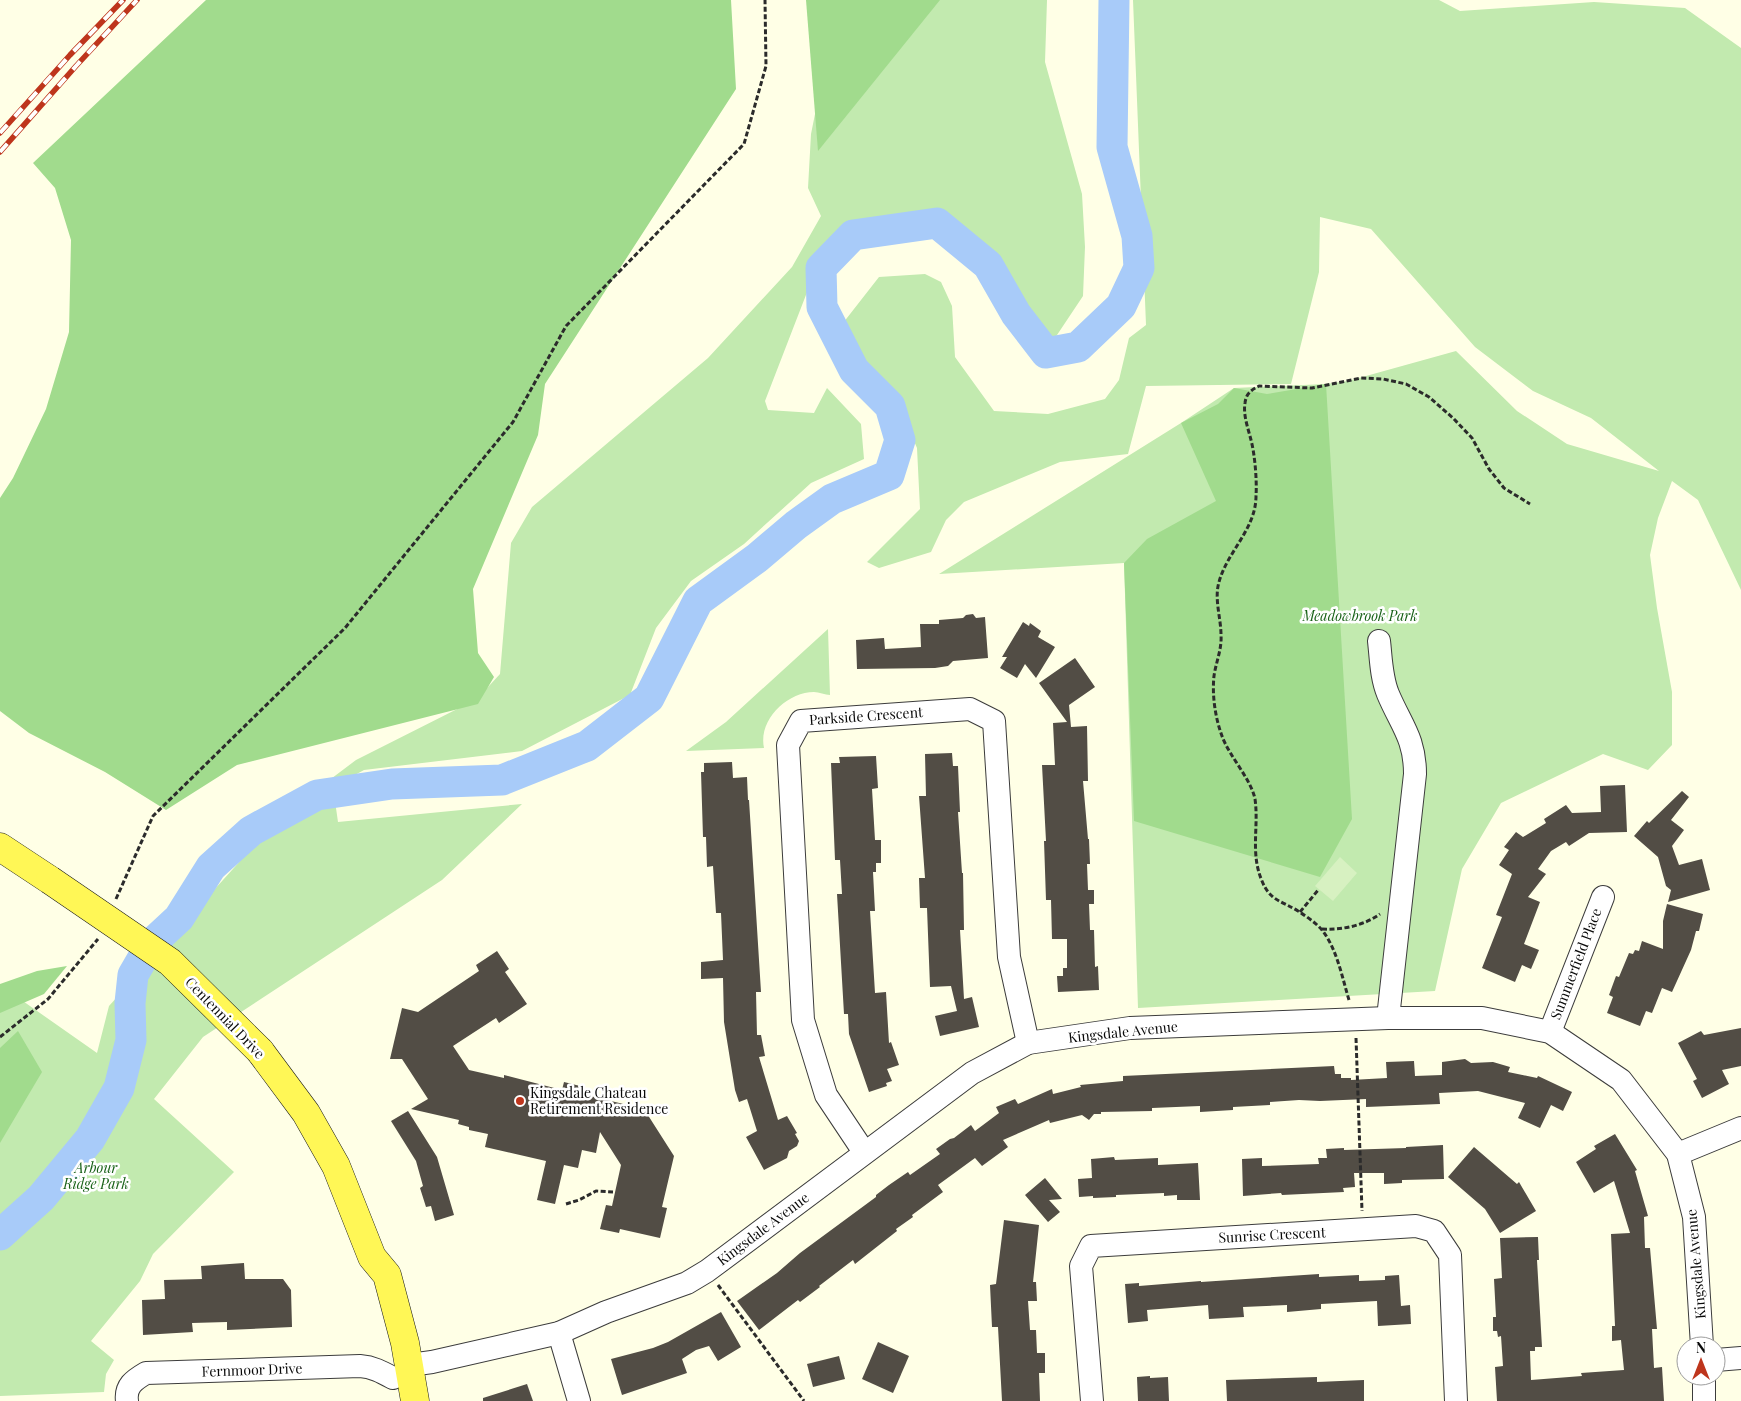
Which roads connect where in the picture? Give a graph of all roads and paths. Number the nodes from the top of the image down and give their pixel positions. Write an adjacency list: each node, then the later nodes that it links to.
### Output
1 (765, 0): 8 (path)
2 (1530, 504): 9 (path)
3 (1379, 641): 6 (street)
4 (0, 847): 28 (main road, Centennial Drive, bridge)
5 (1319, 889): 9 (path)
6 (1402, 889): 10 (path); 12 (street)
7 (1603, 897): 14 (street, Summerfield Place)
8 (113, 906)
9 (1300, 912): 10 (path)
10 (1321, 929): 13 (path)
11 (101, 932): 15 (path)
12 (1388, 1018): 13 (street, Kingsdale Avenue); 14 (street, Kingsdale Avenue)
13 (1356, 1019): 16 (street, Kingsdale Avenue); 22 (path)
14 (1550, 1032): 19 (street, Kingsdale Avenue)
15 (0, 1037)
16 (1028, 1043): 18 (street, Kingsdale Avenue); 18 (street, Parkside Crescent)
17 (1741, 1128): 19 (street)
18 (864, 1152): 23 (street, Kingsdale Avenue)
19 (1678, 1154): 25 (street, Kingsdale Avenue)
20 (613, 1192): 21 (path)
21 (566, 1204)
22 (1362, 1230): 34 (street, Sunrise Crescent); 35 (street, Sunrise Crescent)
23 (707, 1271): 24 (street, Kingsdale Avenue); 33 (path)
24 (559, 1333): 28 (street, Kingsdale Avenue); 32 (street)
25 (1701, 1336)
26 (1741, 1358): 27 (street)
27 (1726, 1359)
28 (400, 1381): 30 (street, Fernmoor Drive); 31 (main road, Centennial Drive)
29 (1704, 1386): 36 (street)
30 (127, 1401)
31 (415, 1401)
32 (580, 1401)
33 (804, 1401)
34 (1092, 1401)
35 (1456, 1401)
36 (1704, 1401)

